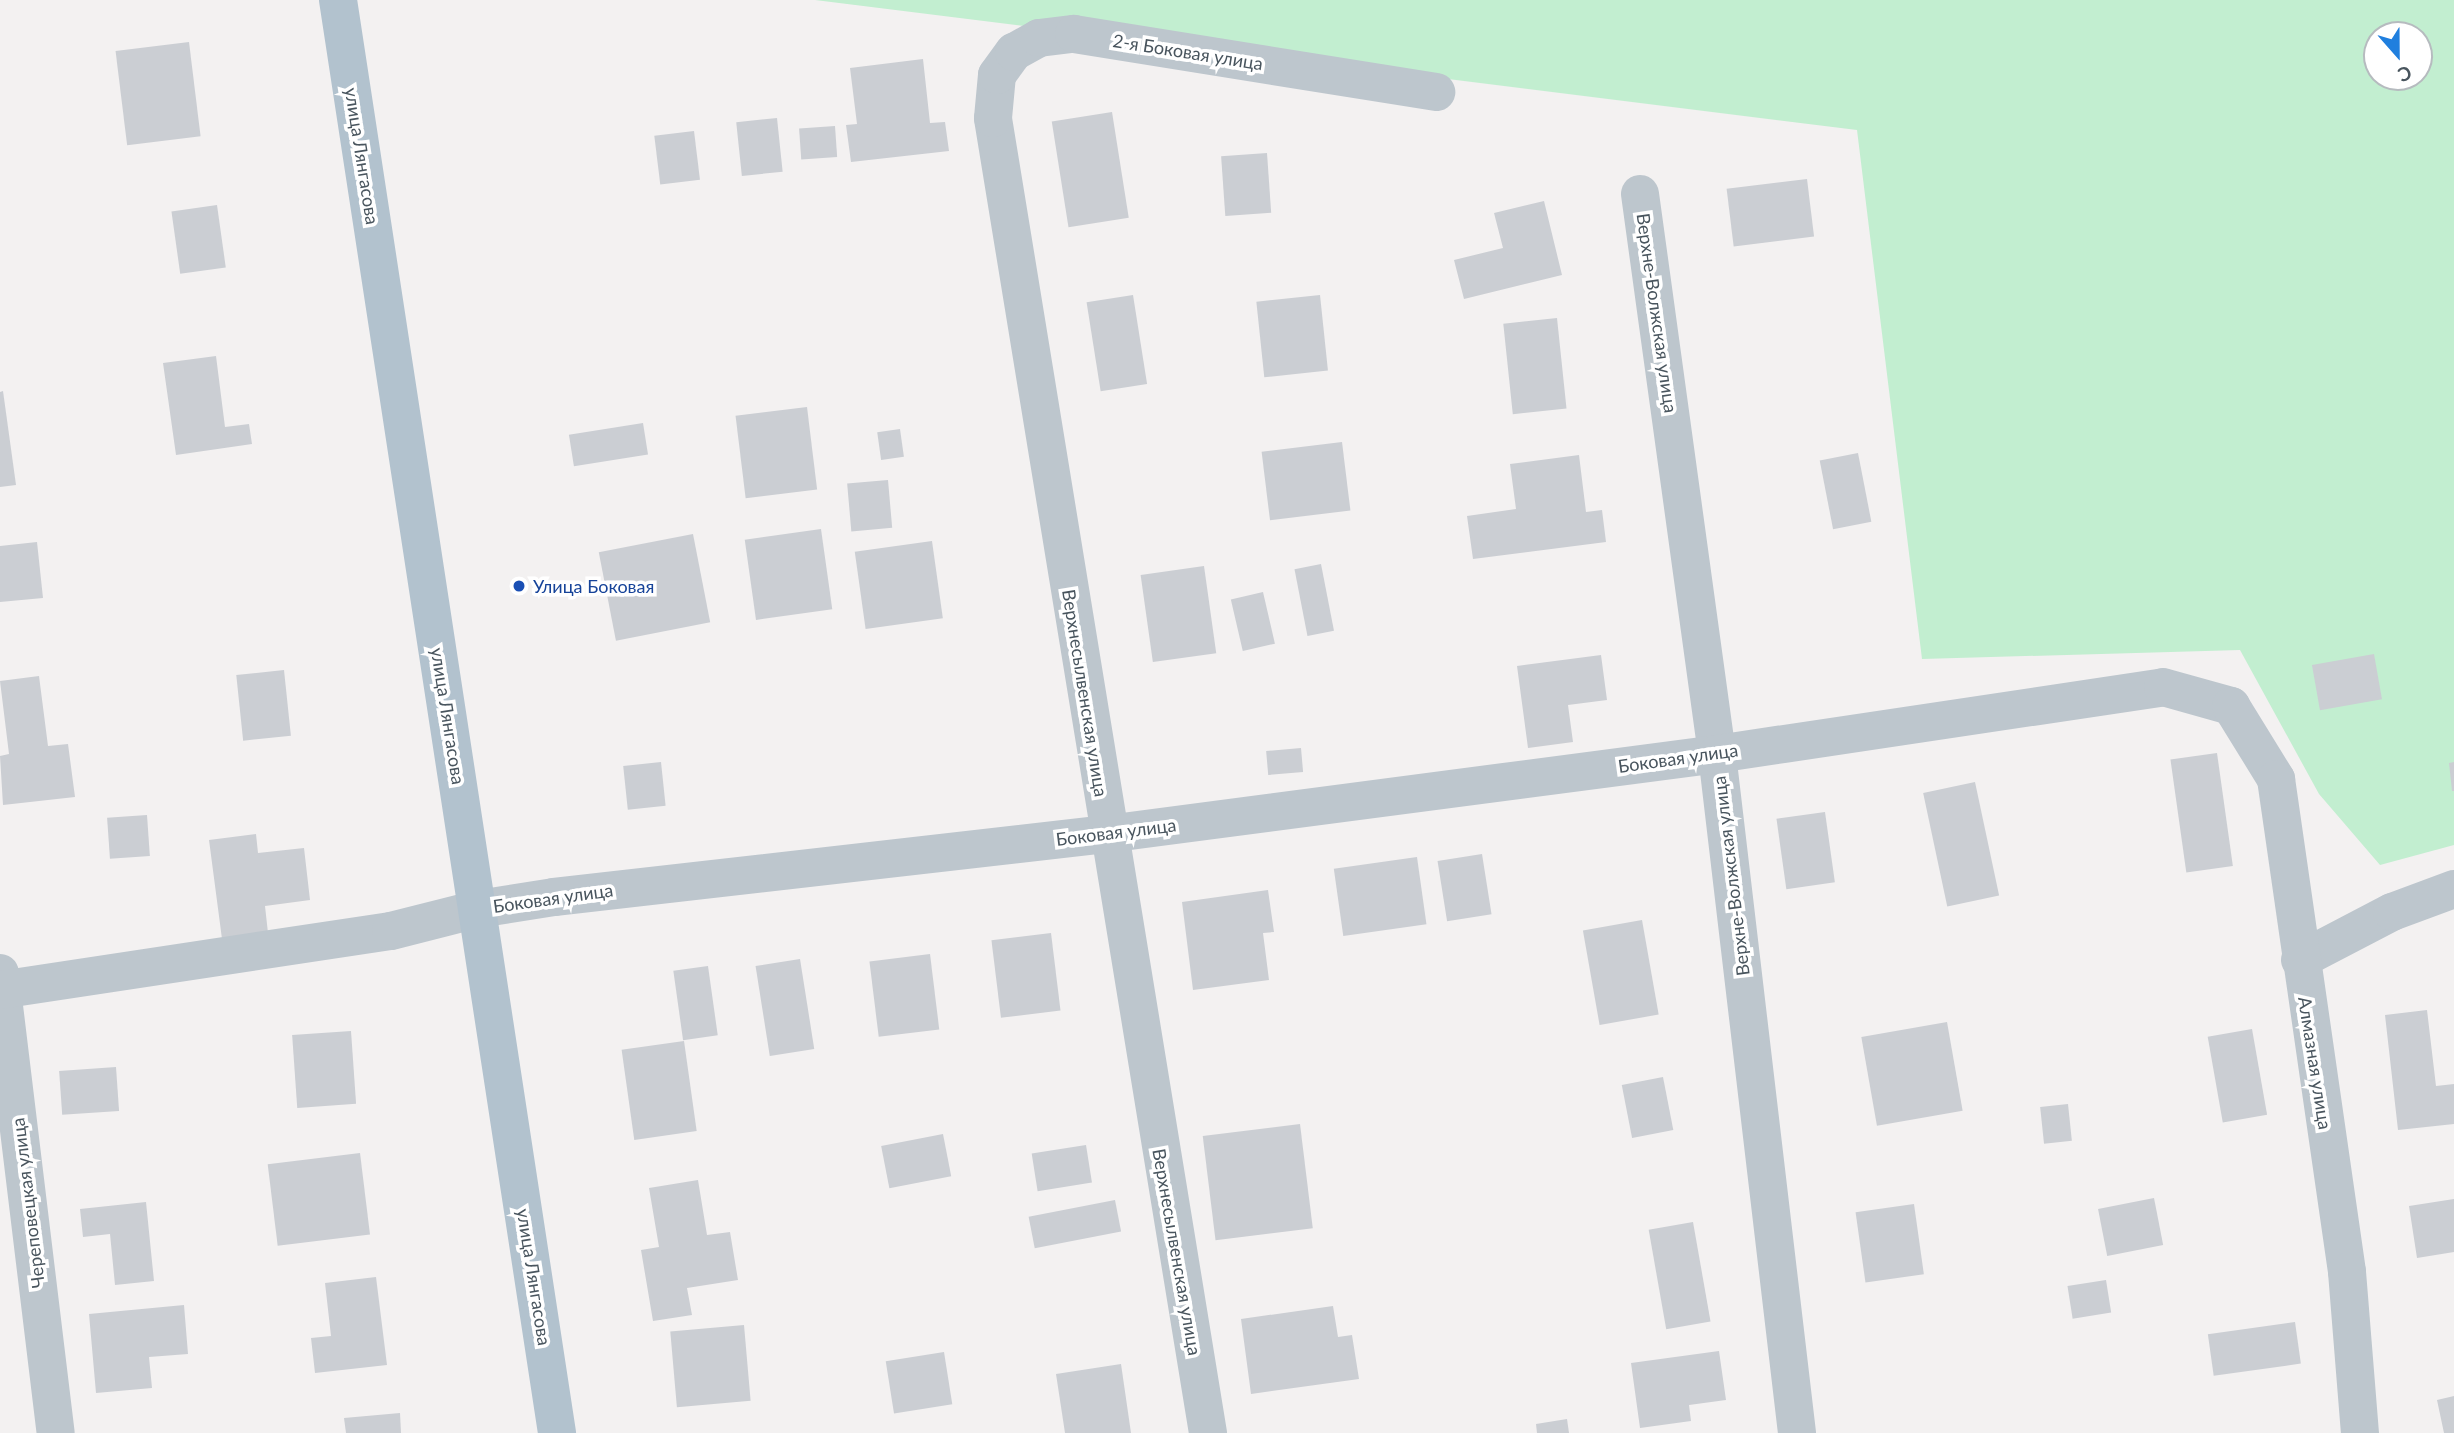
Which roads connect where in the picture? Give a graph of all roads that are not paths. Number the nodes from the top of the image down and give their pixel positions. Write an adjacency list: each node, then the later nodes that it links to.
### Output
1 (338, 0): 9 (main road, улица Лянгасова)
2 (1436, 92): 3 (street, 2-я Боковая улица)
3 (993, 118): 7 (street, Верхнесылвенская улица)
4 (1640, 194): 6 (street, Верхне-Волжская улица)
5 (2231, 706): 6 (street, Боковая улица); 10 (street, Алмазная улица)
6 (1717, 754): 7 (street, Боковая улица); 15 (street, Верхне-Волжская улица)
7 (1107, 834): 9 (street, Боковая улица); 14 (street, Верхнесылвенская улица)
8 (2454, 889): 10 (street)
9 (478, 909): 11 (street, Боковая улица); 13 (main road, улица Лянгасова)
10 (2300, 960): 16 (street, Алмазная улица)
11 (1, 984): 12 (street, Череповецкая улица)
12 (56, 1433)
13 (557, 1433)
14 (1208, 1433)
15 (1797, 1433)
16 (2360, 1433)

